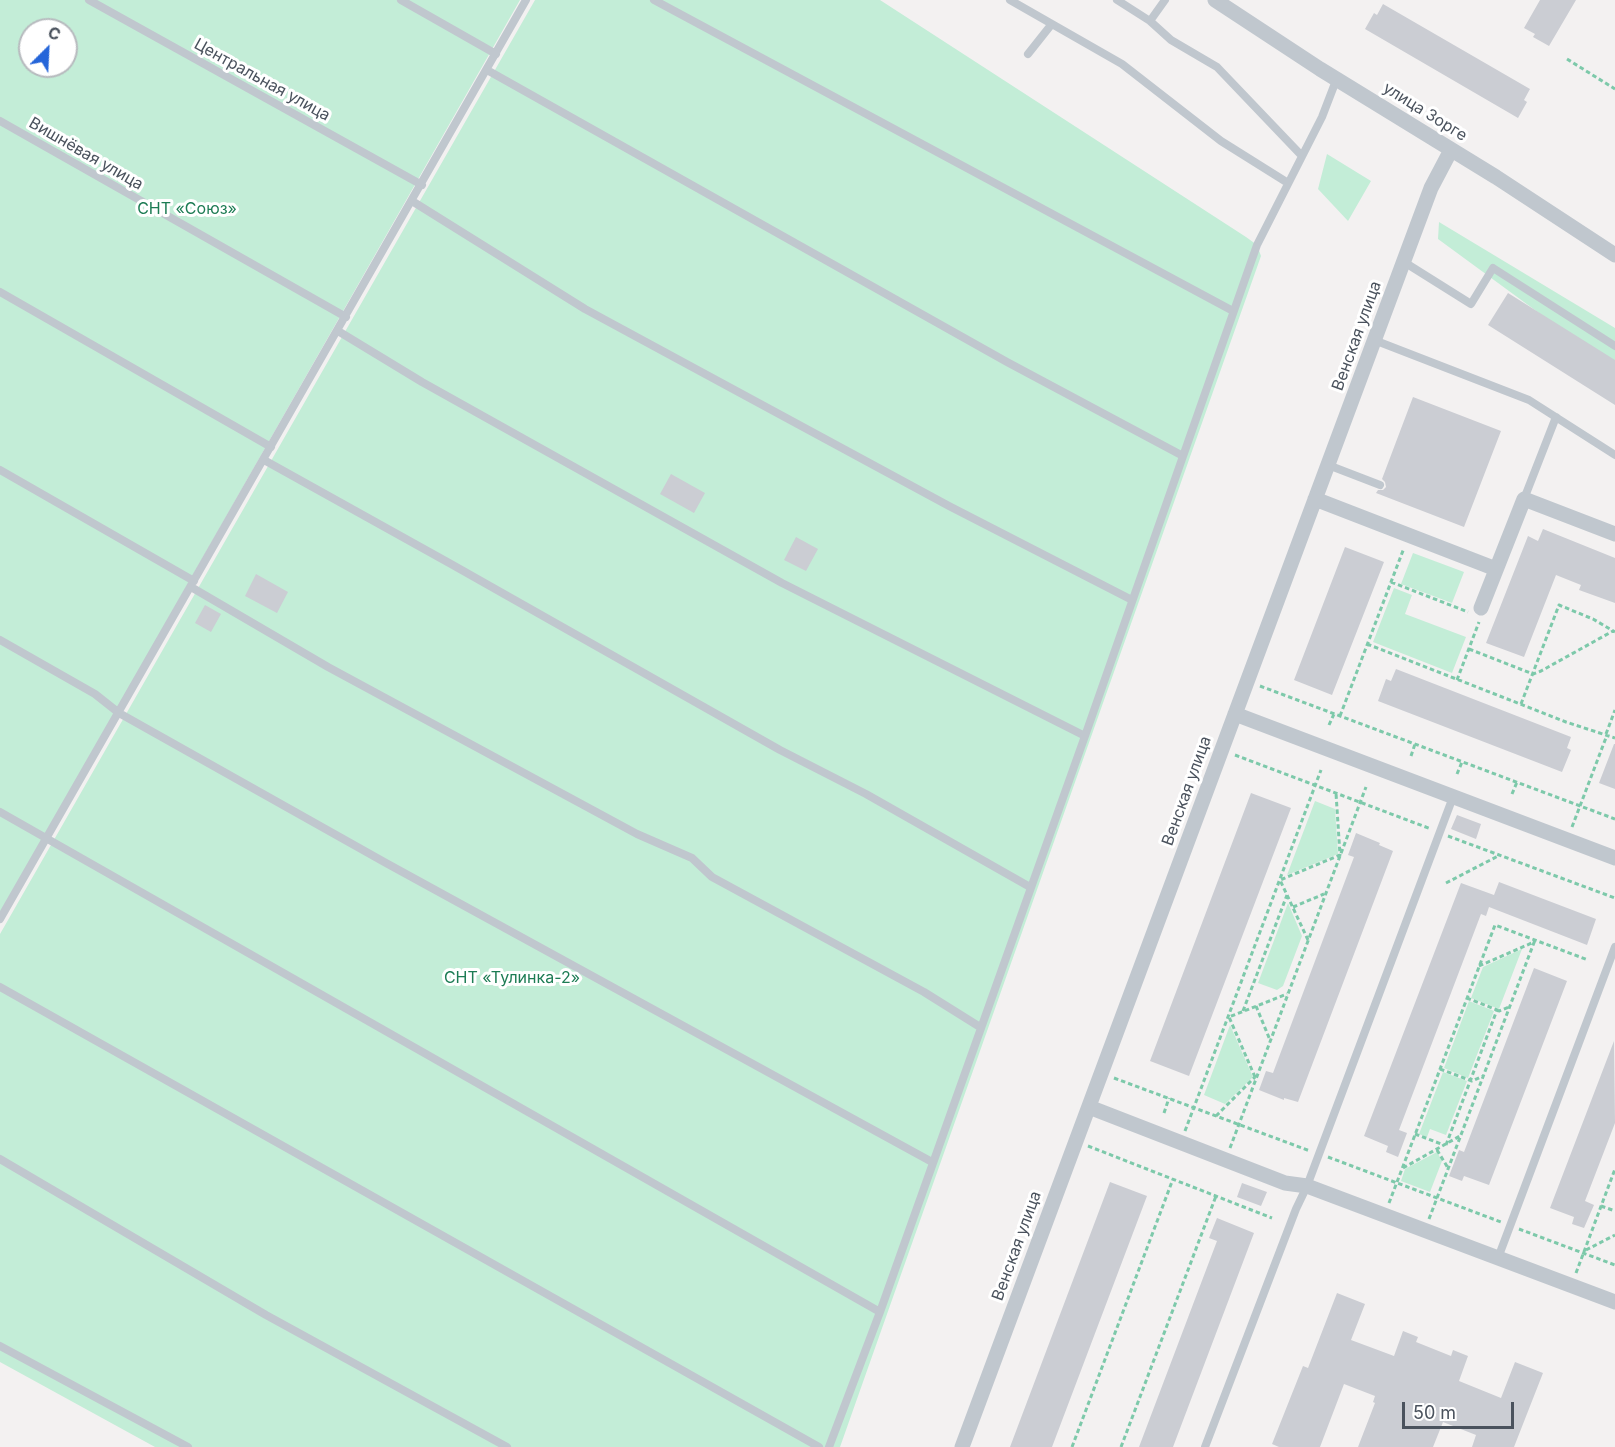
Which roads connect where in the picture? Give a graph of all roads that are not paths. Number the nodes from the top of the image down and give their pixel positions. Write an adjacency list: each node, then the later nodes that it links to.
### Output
1 (89, 0): 19 (lane, Центральная улица)
2 (401, 0): 11 (lane)
3 (526, 0): 11 (lane)
4 (654, 0): 24 (lane)
5 (1010, 0): 10 (lane)
6 (1117, 0): 9 (lane)
7 (1165, 0): 9 (lane)
8 (1215, 0): 14 (street, улица Зорге)
9 (1150, 21): 17 (lane)
10 (1051, 25): 12 (lane); 18 (lane)
11 (496, 54): 13 (lane)
12 (1028, 54)
13 (487, 70): 19 (lane); 32 (lane)
14 (1337, 78): 16 (street, улица Зорге); 17 (lane)
15 (0, 121): 25 (lane, Вишнёвая улица)
16 (1451, 150): 21 (street, улица Зорге); 22 (street, Венская улица)
17 (1302, 156): 18 (lane)
18 (1288, 183): 24 (lane)
19 (422, 185): 20 (lane)
20 (412, 201): 25 (lane); 42 (lane)
21 (1615, 255)
22 (1404, 262): 27 (street, Венская улица); 28 (lane)
23 (0, 292): 30 (lane)
24 (1233, 311): 32 (lane)
25 (346, 317): 26 (lane)
26 (338, 331): 30 (lane); 47 (lane)
27 (1374, 340): 29 (lane); 34 (street, Венская улица)
28 (1615, 346)
29 (1556, 417): 31 (lane); 37 (lane)
30 (271, 447): 33 (lane)
31 (1615, 455)
32 (1183, 456): 42 (lane)
33 (264, 460): 41 (lane); 52 (lane)
34 (1328, 465): 36 (lane); 38 (street, Венская улица)
35 (0, 470): 41 (lane)
36 (1380, 485)
37 (1524, 499): 39 (street); 40 (street)
38 (1315, 500): 40 (street); 46 (street, Венская улица)
39 (1615, 534)
40 (1496, 569): 43 (street)
41 (193, 584): 45 (lane); 56 (lane)
42 (1132, 600): 47 (lane)
43 (1481, 612)
44 (0, 640): 45 (lane)
45 (118, 713): 50 (lane); 59 (lane)
46 (1235, 714): 48 (street); 57 (street, Венская улица)
47 (1085, 736): 52 (lane)
48 (1453, 797): 51 (street); 60 (lane)
49 (0, 812): 50 (lane)
50 (46, 839): 53 (lane); 63 (lane)
51 (1615, 858)
52 (1030, 886): 56 (lane)
53 (0, 919)
54 (1615, 947): 61 (lane)
55 (0, 987): 67 (lane)
56 (980, 1027): 59 (lane)
57 (1089, 1107): 60 (street); 69 (street, Венская улица)
58 (0, 1159): 66 (lane)
59 (932, 1162): 63 (lane)
60 (1306, 1186): 61 (street); 70 (lane)
61 (1498, 1258): 62 (street)
62 (1615, 1302)
63 (879, 1311): 68 (lane)
64 (0, 1346): 65 (lane)
65 (188, 1447)
66 (507, 1447)
67 (819, 1447)
68 (829, 1447)
69 (962, 1447)
70 (1205, 1447)

